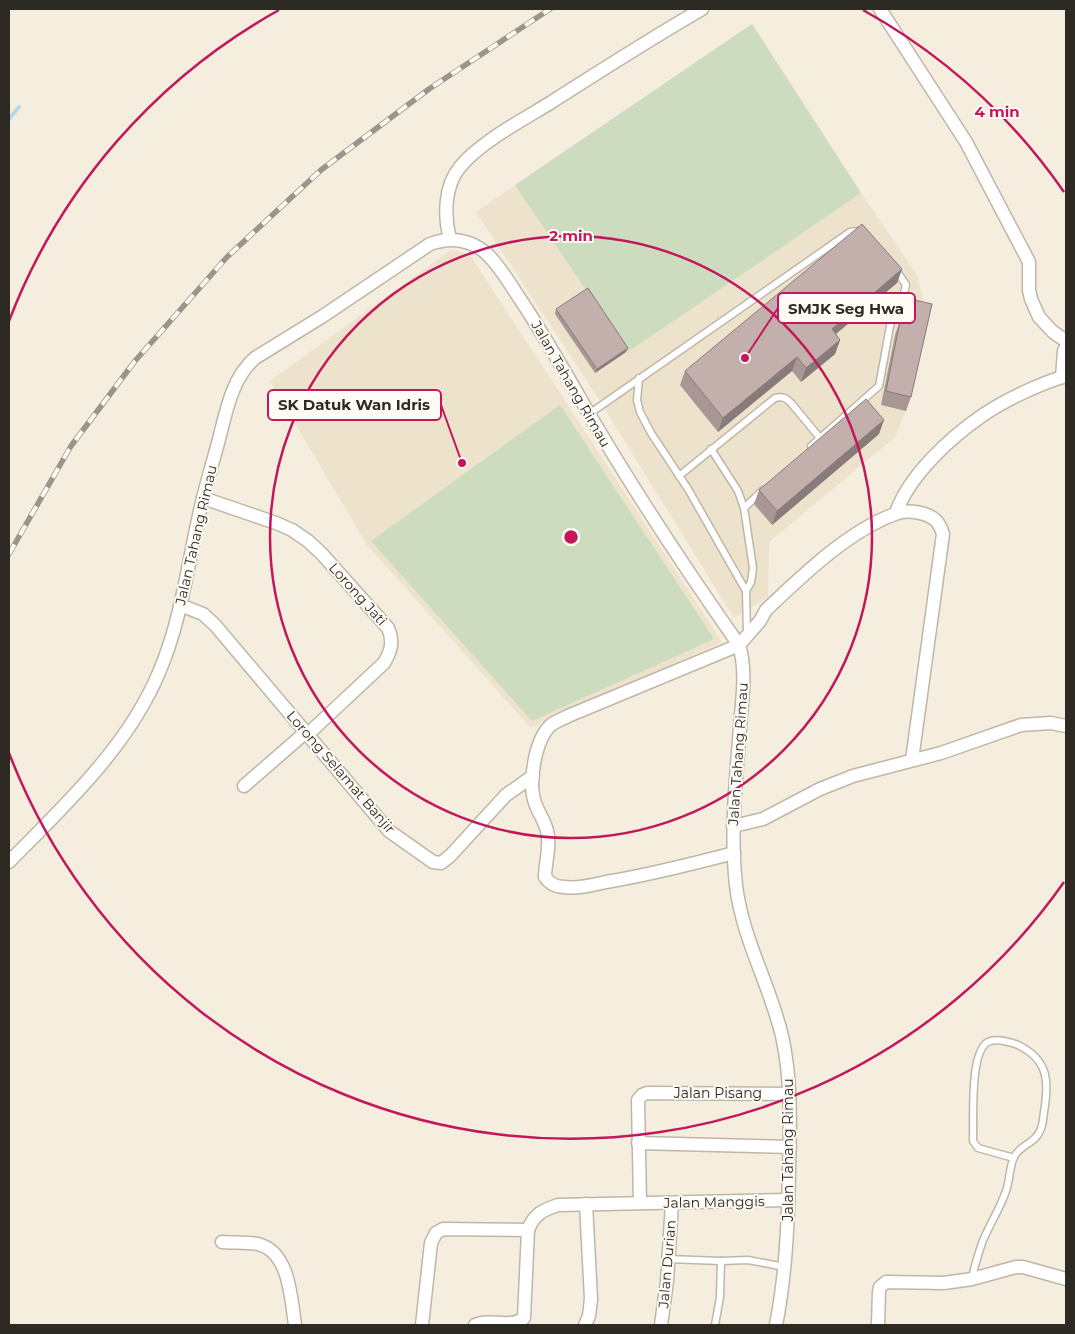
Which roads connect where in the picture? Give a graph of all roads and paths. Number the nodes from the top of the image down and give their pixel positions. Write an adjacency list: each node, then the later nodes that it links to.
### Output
1 (702, 9): 4 (street)
2 (880, 9): 6 (street)
3 (868, 236): 9 (lane)
4 (450, 239): 10 (street, Jalan Tahang Rimau); 16 (street, Jalan Tahang Rimau)
5 (892, 263): 11 (lane)
6 (1066, 341)
7 (1066, 347): 8 (street)
8 (1064, 377): 18 (street)
9 (639, 378): 10 (lane); 14 (lane)
10 (589, 414): 21 (street, Jalan Tahang Rimau)
11 (820, 438): 12 (lane); 13 (lane)
12 (710, 449): 14 (lane); 17 (lane)
13 (806, 451)
14 (679, 476): 19 (lane)
15 (771, 482): 17 (lane)
16 (202, 498): 20 (street, Jalan Tahang Rimau); 23 (street, Lorong Jati)
17 (744, 508): 19 (lane)
18 (896, 513): 21 (street); 24 (street)
19 (746, 591): 21 (lane)
20 (180, 605): 23 (street, Lorong Selamat Banjir); 29 (street, Jalan Tahang Rimau)
21 (743, 640): 25 (street); 27 (street, Jalan Tahang Rimau)
22 (1066, 726): 24 (street)
23 (307, 733): 25 (street, Lorong Selamat Banjir); 26 (street)
24 (912, 760): 27 (street)
25 (533, 776): 28 (street)
26 (244, 786)
27 (733, 826): 28 (street, Jalan Tahang Rimau)
28 (734, 853): 30 (street, Jalan Tahang Rimau)
29 (9, 862)
30 (789, 1094): 31 (street, Jalan Pisang); 32 (street, Jalan Tahang Rimau)
31 (638, 1143): 32 (street); 35 (street)
32 (790, 1147): 34 (street, Jalan Tahang Rimau)
33 (1014, 1158): 33 (lane); 43 (lane)
34 (788, 1200): 36 (street, Jalan Manggis); 42 (street, Jalan Tahang Rimau)
35 (640, 1203): 36 (street, Jalan Manggis); 37 (street, Jalan Manggis)
36 (672, 1203): 40 (street, Jalan Durian)
37 (586, 1204): 38 (street, Jalan Manggis); 48 (street)
38 (528, 1230): 46 (street); 47 (street)
39 (222, 1242): 45 (street)
40 (668, 1259): 41 (lane); 49 (street, Jalan Durian)
41 (721, 1261): 42 (lane); 50 (lane)
42 (785, 1267): 51 (street, Jalan Tahang Rimau)
43 (972, 1279): 44 (street); 52 (street)
44 (1066, 1279)
45 (295, 1325)
46 (422, 1325)
47 (475, 1325)
48 (585, 1325)
49 (661, 1325)
50 (714, 1325)
51 (776, 1325)
52 (878, 1325)

